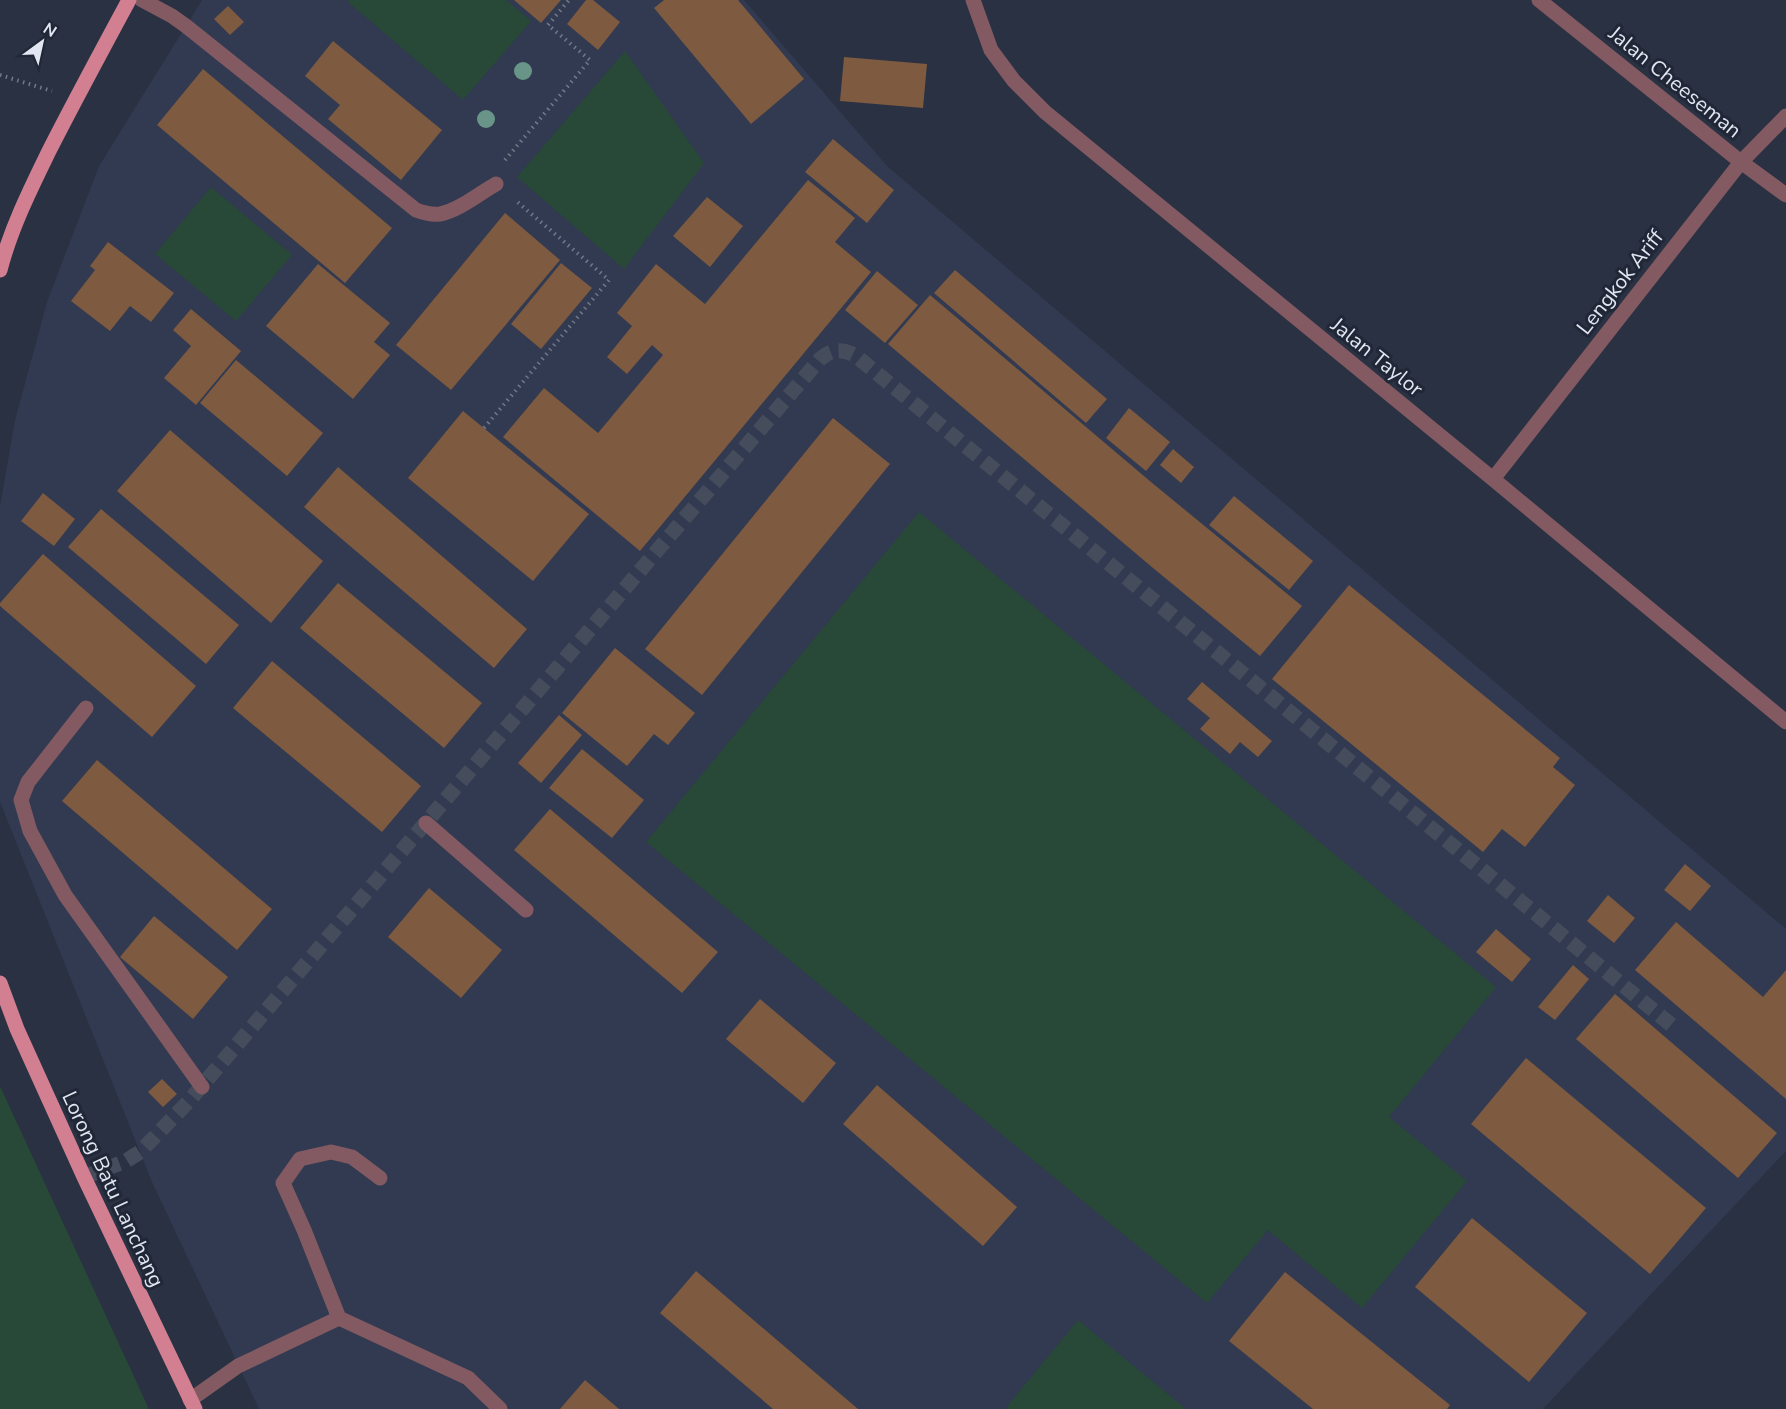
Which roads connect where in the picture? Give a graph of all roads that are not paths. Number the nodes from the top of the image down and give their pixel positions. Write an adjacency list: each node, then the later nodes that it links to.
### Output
1 (129, 0): 9 (main road)
2 (142, 0): 7 (street)
3 (974, 0): 11 (street, Jalan Taylor)
4 (1539, 0): 6 (street, Jalan Cheeseman)
5 (1786, 116): 6 (street, Lengkok Ariff)
6 (1741, 162): 8 (street, Jalan Cheeseman); 11 (street, Lengkok Ariff)
7 (496, 184)
8 (1786, 195)
9 (3, 244): 10 (main road)
10 (0, 270)
11 (1493, 479): 13 (street, Jalan Taylor)
12 (86, 708): 17 (street)
13 (1786, 722)
14 (426, 823): 15 (street)
15 (526, 910)
16 (0, 983): 20 (main road, Lorong Batu Lanchang)
17 (202, 1087)
18 (380, 1178): 19 (street)
19 (339, 1318): 20 (street); 21 (street)
20 (193, 1405)
21 (500, 1409)

